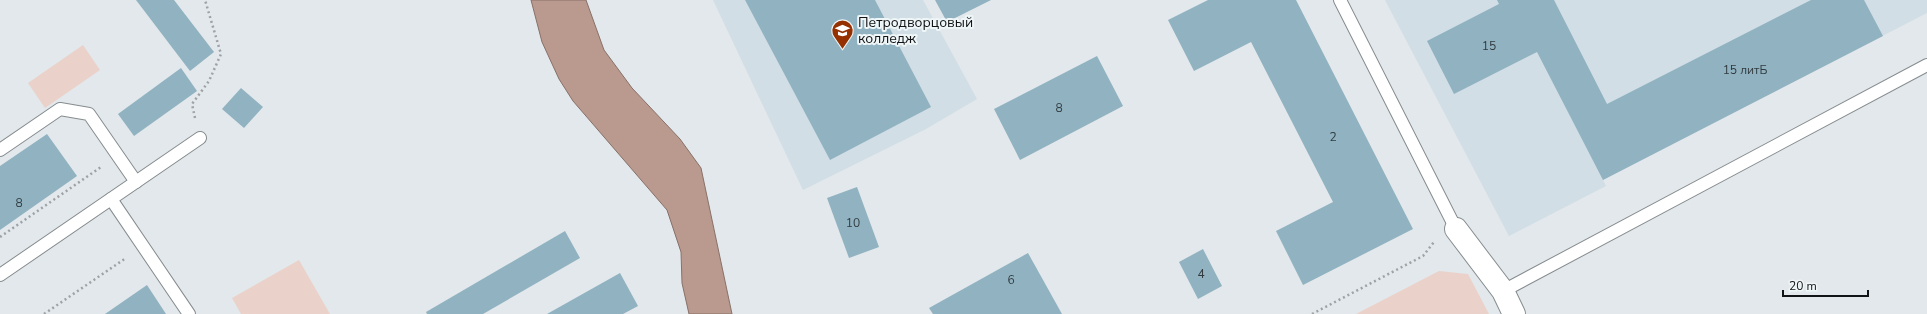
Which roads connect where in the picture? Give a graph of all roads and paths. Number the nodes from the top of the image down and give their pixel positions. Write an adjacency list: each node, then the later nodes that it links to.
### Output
1 (205, 0): 4 (path)
2 (1340, 0): 9 (lane)
3 (1927, 65): 13 (lane)
4 (200, 138): 7 (lane)
5 (0, 150): 6 (lane)
6 (118, 155): 7 (lane); 10 (path)
7 (136, 182): 8 (lane)
8 (112, 199): 11 (lane); 12 (lane)
9 (1456, 229): 13 (street); 16 (path)
10 (0, 237)
11 (144, 247): 14 (path); 15 (lane)
12 (0, 275)
13 (1503, 292): 17 (street)
14 (44, 314)
15 (189, 314)
16 (1312, 314)
17 (1514, 314)

